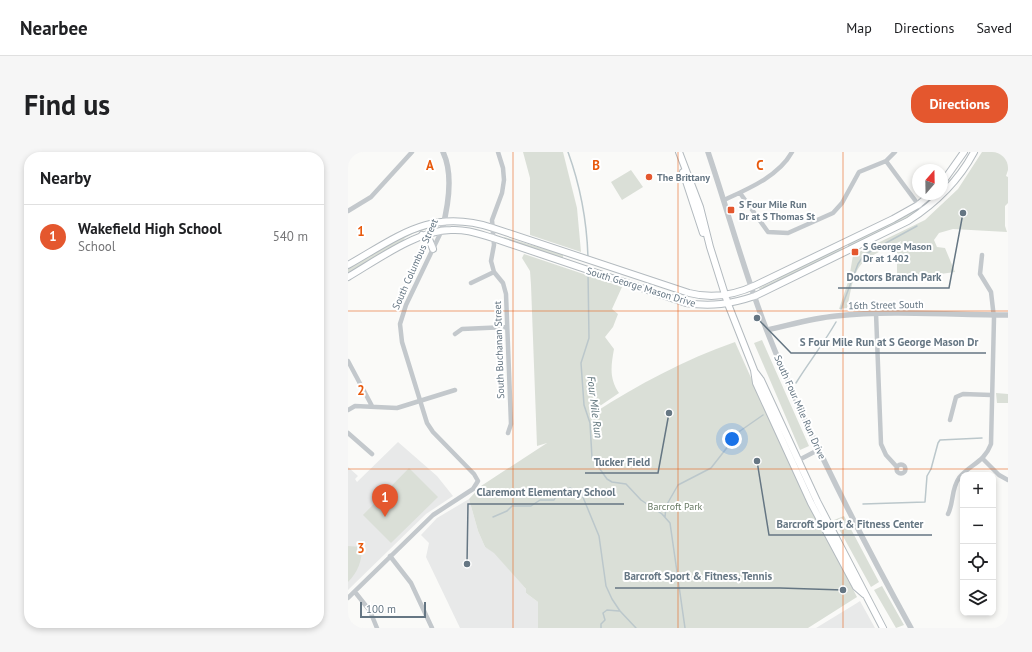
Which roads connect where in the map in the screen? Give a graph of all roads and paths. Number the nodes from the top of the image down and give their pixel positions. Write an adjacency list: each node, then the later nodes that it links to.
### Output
1 (412, 152): 17 (street)
2 (443, 152): 19 (street, South Columbus Street)
3 (498, 152): 20 (street, South Buchanan Street)
4 (675, 152): 25 (main road)
5 (679, 152): 25 (main road)
6 (708, 152): 14 (street, South Four Mile Run Drive)
7 (792, 152): 13 (street)
8 (895, 152): 11 (street)
9 (964, 152): 12 (main road)
10 (974, 152): 18 (main road, South George Mason Drive)
11 (886, 161): 13 (street); 16 (street)
12 (948, 175)
13 (740, 193): 14 (street)
14 (724, 200): 33 (street, South Four Mile Run Drive)
15 (924, 200): 16 (main road, South George Mason Drive)
16 (918, 205): 18 (street); 24 (main road, South George Mason Drive)
17 (348, 211)
18 (923, 211): 27 (main road, South George Mason Drive)
19 (444, 221): 20 (main road, South George Mason Drive); 21 (street, South Columbus Street); 29 (main road, South George Mason Drive)
20 (492, 228): 23 (street, South Buchanan Street); 34 (main road, South George Mason Drive)
21 (442, 230): 22 (main road, South George Mason Drive); 23 (main road, South George Mason Drive); 26 (street, South Columbus Street)
22 (422, 236): 26 (main road); 31 (main road, South George Mason Drive)
23 (493, 238): 30 (street, South Buchanan Street); 36 (main road, South George Mason Drive)
24 (844, 243): 27 (main road); 33 (main road, South George Mason Drive)
25 (710, 248): 34 (main road)
26 (433, 249): 46 (street, South Columbus Street)
27 (847, 251): 35 (main road, South George Mason Drive)
28 (982, 255): 38 (street)
29 (348, 265)
30 (494, 272): 32 (street); 40 (street, South Buchanan Street)
31 (348, 277)
32 (471, 283)
33 (752, 287): 34 (main road, South George Mason Drive); 35 (street, South Four Mile Run Drive)
34 (725, 295): 36 (main road)
35 (755, 296): 36 (main road, South George Mason Drive); 41 (street, South Four Mile Run Drive)
36 (728, 304): 55 (main road)
37 (876, 313): 38 (street, 16th Street South); 41 (street, 16th Street South); 56 (street)
38 (994, 315): 39 (street, 16th Street South); 45 (street)
39 (1008, 315)
40 (507, 327): 42 (street); 51 (street, South Buchanan Street)
41 (767, 330): 52 (street, South Four Mile Run Drive)
42 (455, 334)
43 (348, 361): 47 (street)
44 (455, 390): 46 (street)
45 (991, 395): 49 (street); 54 (street)
46 (420, 401): 47 (street); 59 (street, South Columbus Street)
47 (372, 406): 48 (street)
48 (348, 410)
49 (950, 420)
50 (348, 433): 53 (street)
51 (508, 433)
52 (818, 450): 55 (street); 65 (street, South Four Mile Run Drive)
53 (372, 454)
54 (984, 459): 57 (street); 58 (street)
55 (795, 462): 64 (main road)
56 (897, 467)
57 (1008, 480)
58 (948, 514)
59 (390, 556): 60 (street); 63 (street)
60 (355, 592): 61 (street); 62 (street)
61 (348, 598)
62 (377, 628)
63 (432, 628)
64 (883, 628)
65 (911, 628)

